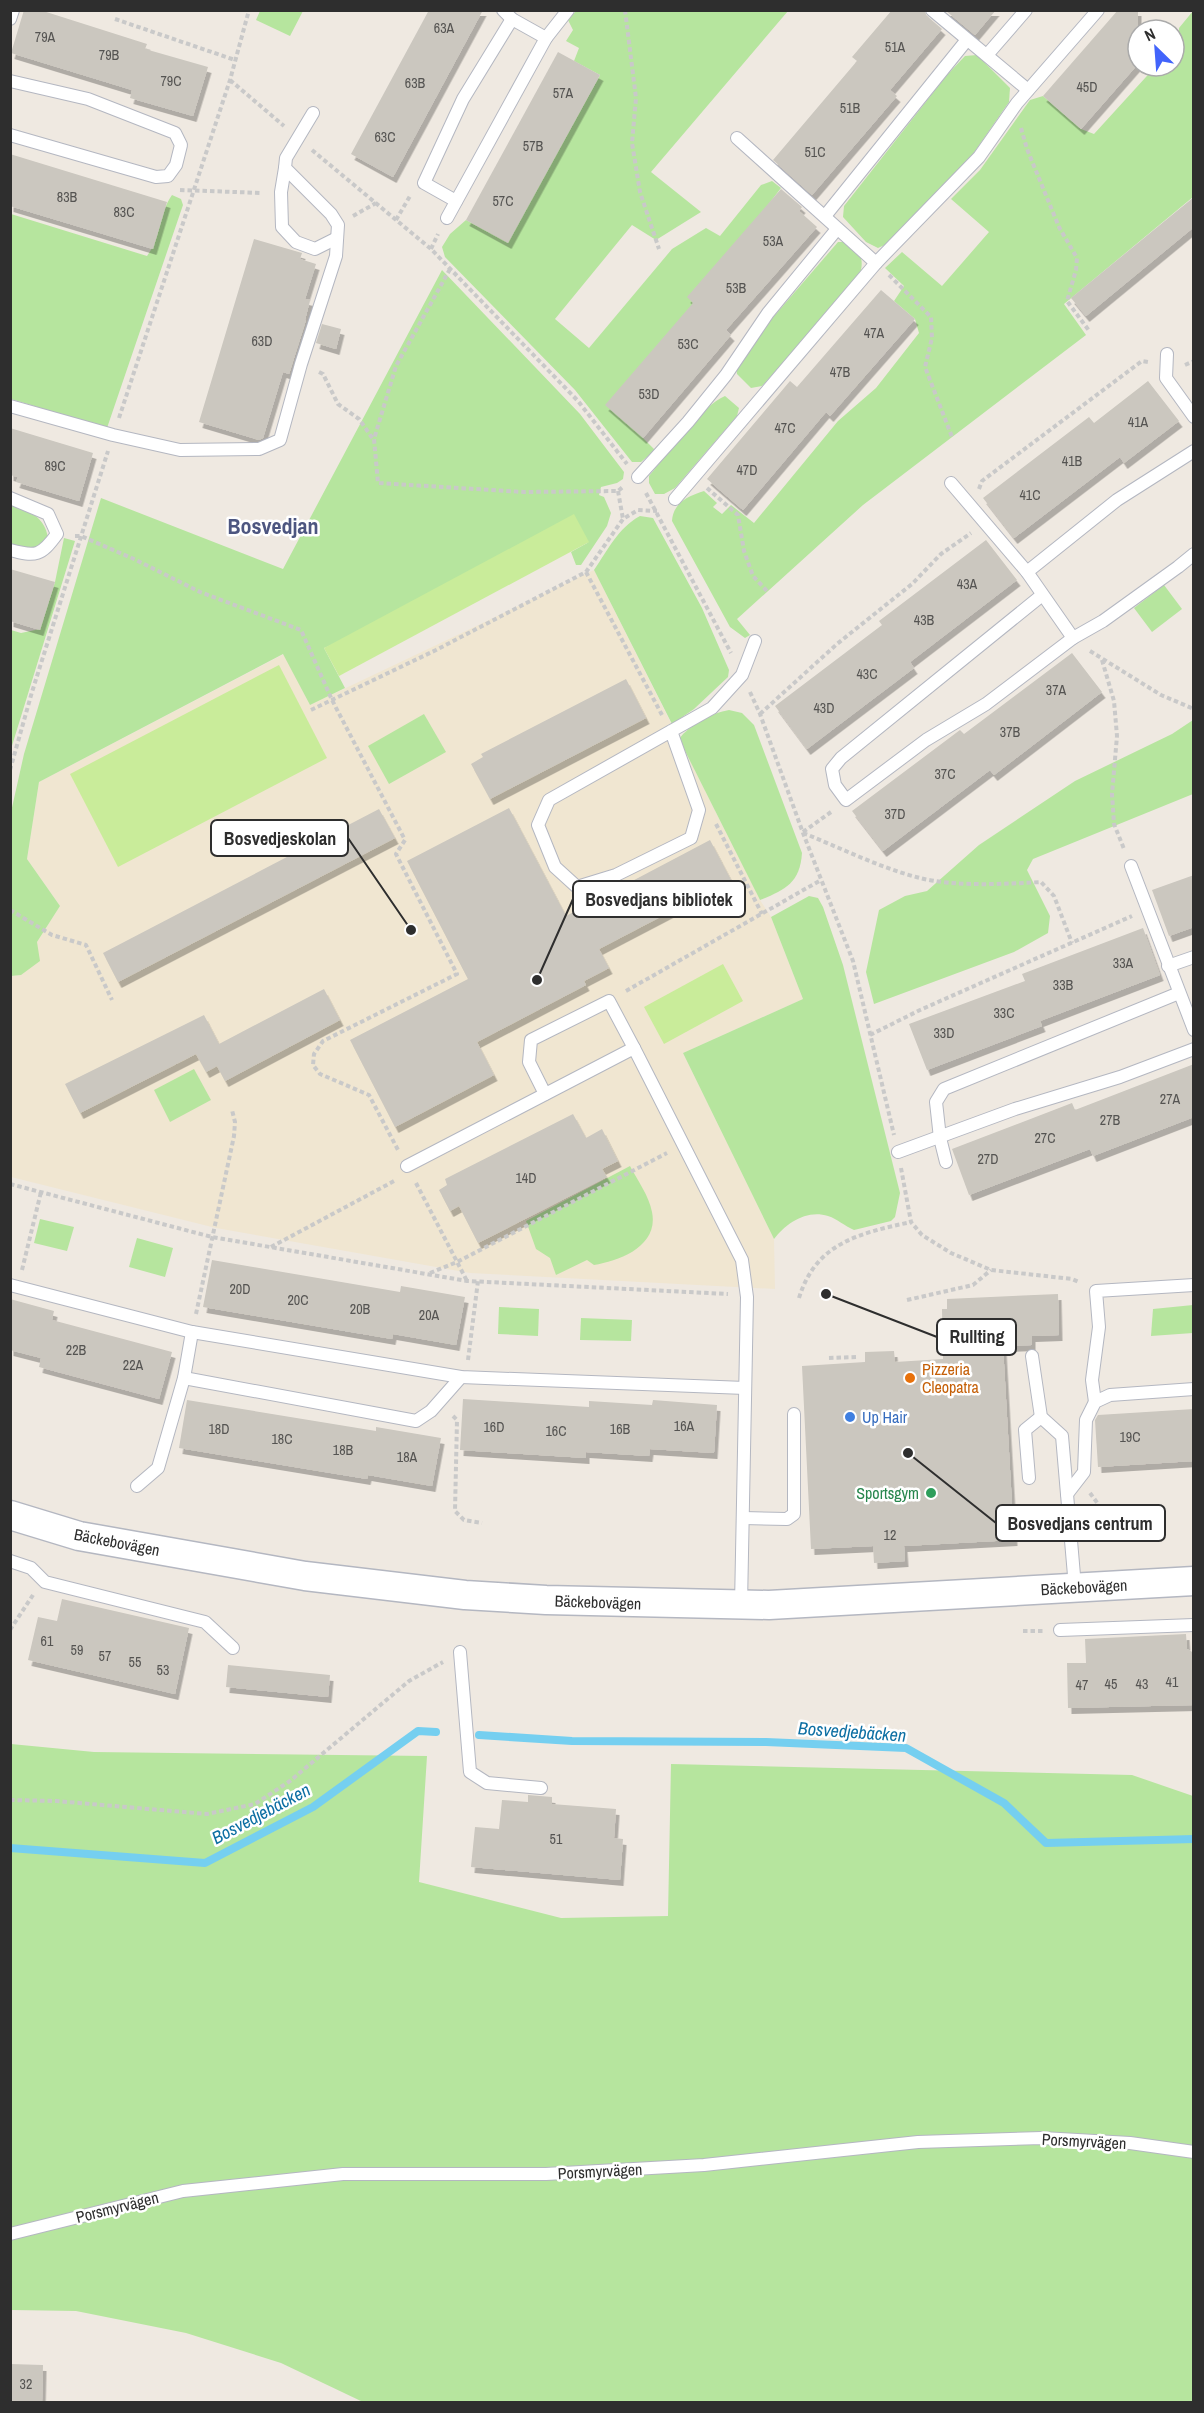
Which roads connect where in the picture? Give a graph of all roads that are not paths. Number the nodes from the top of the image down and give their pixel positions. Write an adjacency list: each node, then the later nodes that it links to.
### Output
1 (13, 10): 7 (lane)
2 (568, 10): 8 (lane)
3 (932, 10): 9 (lane)
4 (1026, 10): 10 (lane)
5 (1098, 10): 12 (lane)
6 (508, 15): 8 (lane); 17 (lane)
7 (10, 19)
8 (546, 38): 17 (lane)
9 (966, 41): 10 (lane); 18 (lane)
10 (987, 55): 12 (lane)
11 (10, 81): 14 (lane)
12 (1028, 90): 22 (lane)
13 (313, 113): 16 (lane)
14 (10, 135)
15 (736, 138): 18 (lane)
16 (285, 168): 21 (lane); 21 (lane)
17 (456, 201): 19 (lane)
18 (825, 216): 20 (lane)
19 (447, 218)
20 (837, 229): 22 (lane); 27 (lane)
21 (337, 238): 24 (lane)
22 (876, 263): 30 (lane)
23 (1167, 354): 25 (lane)
24 (10, 406)
25 (1194, 417)
26 (1194, 451): 33 (lane)
27 (638, 477)
28 (951, 483): 33 (lane)
29 (10, 498): 31 (lane)
30 (675, 499)
31 (10, 550)
32 (1194, 554): 35 (lane)
33 (1027, 572): 34 (lane)
34 (1041, 596): 35 (lane); 35 (lane)
35 (1072, 638)
36 (755, 641): 37 (lane)
37 (671, 731): 37 (lane)
38 (1131, 866): 40 (lane)
39 (1194, 957): 40 (lane)
40 (1168, 966): 41 (lane)
41 (1179, 993): 42 (lane); 46 (lane)
42 (1194, 1030)
43 (634, 1048): 45 (lane); 45 (lane); 56 (lane)
44 (1194, 1048): 46 (lane)
45 (545, 1094): 49 (lane)
46 (940, 1138): 47 (lane); 48 (lane)
47 (898, 1152)
48 (946, 1162)
49 (408, 1169)
50 (1194, 1285): 58 (lane)
51 (14, 1286): 52 (lane)
52 (192, 1332): 54 (lane); 55 (lane)
53 (1032, 1356): 60 (lane)
54 (461, 1377): 55 (lane); 56 (lane)
55 (184, 1378): 62 (lane)
56 (745, 1388): 65 (lane)
57 (1194, 1389): 58 (lane)
58 (1095, 1402): 63 (lane)
59 (794, 1414): 65 (lane)
60 (1041, 1417): 61 (lane); 63 (lane)
61 (1029, 1478)
62 (137, 1486)
63 (1067, 1494): 68 (lane)
64 (10, 1515): 69 (street, Bäckebovägen)
65 (743, 1518): 69 (lane)
66 (10, 1561): 72 (lane)
67 (1194, 1581): 68 (street, Bäckebovägen)
68 (1075, 1587): 69 (street, Bäckebovägen)
69 (741, 1606)
70 (1194, 1625): 71 (lane)
71 (1060, 1630)
72 (233, 1648)
73 (460, 1652): 74 (lane)
74 (541, 1788)
75 (1194, 2152): 76 (lane, Porsmyrvägen)
76 (10, 2234)

